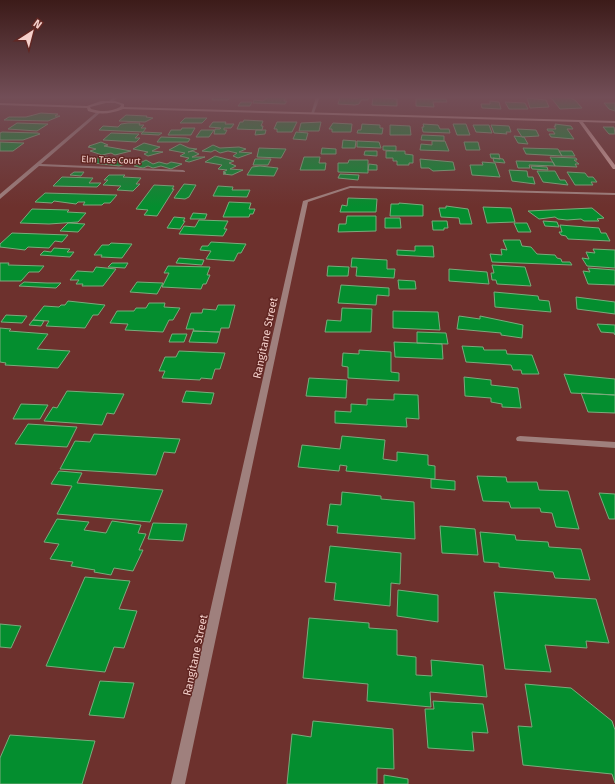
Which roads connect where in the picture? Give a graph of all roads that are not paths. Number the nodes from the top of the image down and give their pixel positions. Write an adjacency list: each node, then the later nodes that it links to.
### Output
1 (75, 134): 3 (street)
2 (589, 134): 4 (main road)
3 (39, 165): 5 (street, Elm Tree Court); 7 (street)
4 (615, 168)
5 (183, 171)
6 (0, 190): 7 (street)
7 (8, 190): 9 (street)
8 (615, 194): 12 (street, Rangitane Street)
9 (0, 197)
10 (520, 439): 11 (street)
11 (615, 445)
12 (178, 784)

